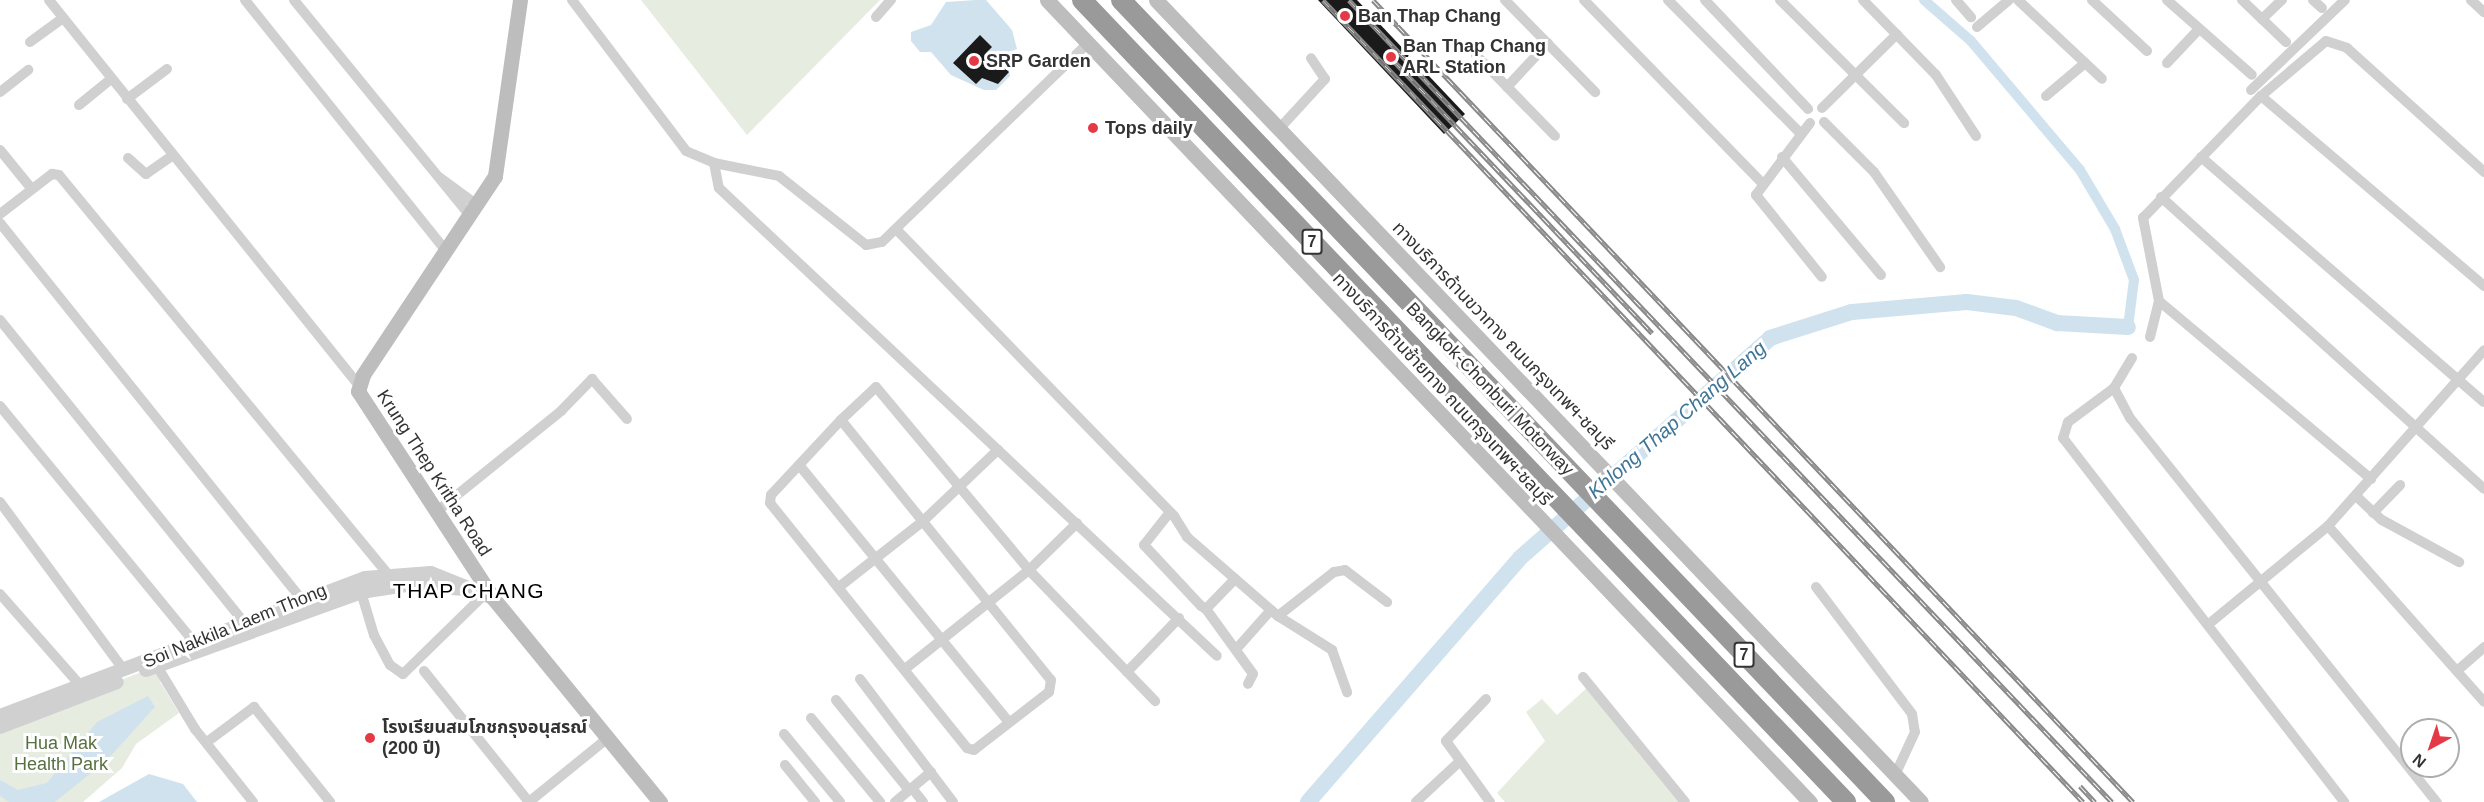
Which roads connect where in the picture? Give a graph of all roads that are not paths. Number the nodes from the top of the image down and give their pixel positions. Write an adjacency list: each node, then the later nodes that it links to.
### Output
1 (49, 0): 29 (street)
2 (245, 0): 80 (street)
3 (294, 0): 76 (street)
4 (520, 0): 76 (main road, Krung Thep Kritha Road)
5 (572, 0): 71 (street)
6 (891, 0): 27 (street)
7 (1047, 0): 36 (main road, ทางบริการด้านซ้ายทาง ถนนกรุงเทพฯ-ชลบุรี)
8 (1082, 0): 177 (highway, Bangkok-Chonburi Motorway / 7)
9 (1121, 0): 178 (highway, Bangkok-Chonburi Motorway / 7)
10 (1156, 0): 62 (main road, ทางบริการด้านขวาทาง ถนนกรุงเทพฯ-ชลบุรี)
11 (1584, 0): 73 (street)
12 (1668, 0): 63 (street)
13 (1705, 0): 58 (street)
14 (1780, 0): 45 (street)
15 (1863, 0): 33 (street)
16 (1956, 0): 28 (street)
17 (2008, 0): 31 (street)
18 (2018, 0): 41 (street)
19 (2092, 0): 38 (street)
20 (2167, 0): 32 (street)
21 (2242, 0): 30 (street)
22 (2282, 0): 30 (street)
23 (2344, 0): 50 (street)
24 (2471, 0): 26 (street)
25 (1512, 2): 37 (street)
26 (2484, 12)
27 (876, 17)
28 (1971, 17)
29 (63, 18): 34 (street); 47 (street)
30 (2262, 20): 35 (street)
31 (1977, 27)
32 (2199, 29): 42 (street); 46 (street)
33 (1897, 34): 45 (street); 65 (street)
34 (30, 42)
35 (2286, 42)
36 (1088, 43): 79 (street); 176 (main road, ทางบริการด้านซ้ายทาง ถนนกรุงเทพฯ-ชลบุรี)
37 (1548, 43): 49 (street); 52 (street)
38 (2146, 51)
39 (1476, 55): 49 (street)
40 (1311, 58): 62 (street)
41 (2085, 63): 48 (street); 53 (street)
42 (2167, 63)
43 (167, 69): 55 (street)
44 (28, 70): 51 (street)
45 (1858, 74): 57 (street); 61 (street)
46 (2252, 75)
47 (111, 79): 55 (street); 56 (street)
48 (2102, 79)
49 (1507, 87): 64 (street)
50 (2251, 90)
51 (0, 92)
52 (1596, 92)
53 (2046, 96)
54 (2261, 96): 69 (street); 72 (street); 84 (street)
55 (127, 99): 67 (street)
56 (79, 105)
57 (1822, 108): 58 (street); 59 (street)
58 (1808, 109): 60 (street)
59 (1824, 122): 60 (street); 81 (street)
60 (1810, 123): 63 (street)
61 (1904, 123)
62 (1279, 129): 161 (main road, ทางบริการด้านขวาทาง ถนนกรุงเทพฯ-ชลบุรี)
63 (1801, 134): 68 (street)
64 (1555, 136)
65 (1976, 136)
66 (0, 150): 74 (street)
67 (172, 156): 70 (street); 91 (street)
68 (1782, 157): 73 (street); 82 (street)
69 (2201, 157): 75 (street); 90 (street)
70 (128, 158)
71 (714, 163): 79 (street); 98 (street)
72 (2484, 172)
73 (1761, 182): 83 (street)
74 (31, 188): 77 (street); 115 (street)
75 (2162, 198): 85 (street); 97 (street)
76 (473, 211): 80 (main road, Krung Thep Kritha Road)
77 (0, 214)
78 (0, 223): 125 (street)
79 (897, 229): 107 (street)
80 (447, 252): 91 (main road, Krung Thep Kritha Road)
81 (1940, 267)
82 (1881, 275)
83 (1822, 277)
84 (2484, 286)
85 (2159, 301): 87 (street); 100 (street)
86 (0, 320): 129 (street)
87 (2150, 337)
88 (2484, 350): 90 (street)
89 (2132, 358): 92 (street)
90 (2457, 379): 93 (street); 97 (street)
91 (358, 384): 106 (main road, Krung Thep Kritha Road)
92 (2114, 388): 117 (street); 130 (street)
93 (2484, 402)
94 (0, 406): 132 (street)
95 (627, 419): 106 (street)
96 (841, 420): 99 (street); 102 (street); 109 (street)
97 (2417, 430): 100 (street); 103 (street)
98 (998, 450): 102 (street); 110 (street)
99 (800, 466): 112 (street); 118 (street)
100 (2371, 480): 104 (street)
101 (2400, 485): 108 (street)
102 (961, 488): 109 (street); 114 (street)
103 (2484, 489)
104 (2356, 496): 108 (street); 111 (street)
105 (0, 502): 138 (street)
106 (436, 512): 122 (main road, Krung Thep Kritha Road)
107 (1170, 512): 116 (street); 126 (street)
108 (2373, 513): 113 (street)
109 (922, 522): 112 (street); 124 (street)
110 (1077, 523): 114 (street); 128 (street)
111 (2328, 526): 117 (street); 139 (street)
112 (876, 558): 118 (street); 131 (street)
113 (2459, 562)
114 (1029, 570): 124 (street); 141 (street)
115 (387, 573): 122 (street, Soi Nakkila Laem Thong); 125 (street, Soi Nakkila Laem Thong)
116 (1235, 579): 126 (street); 127 (street)
117 (2261, 581): 130 (street); 181 (street)
118 (839, 587): 137 (street)
119 (1816, 587): 161 (street)
120 (361, 592): 122 (street, Soi Nakkila Laem Thong); 122 (street); 125 (street, Soi Nakkila Laem Thong)
121 (0, 594): 145 (street)
122 (484, 594): 156 (main road, Krung Thep Kritha Road)
123 (1388, 602): 127 (street)
124 (987, 603): 131 (street); 153 (street)
125 (305, 604): 129 (street, Soi Nakkila Laem Thong); 136 (street, Soi Nakkila Laem Thong)
126 (1206, 609): 144 (street)
127 (1274, 613): 133 (street); 146 (street)
128 (1179, 618): 135 (street); 141 (street)
129 (244, 622): 132 (street, Soi Nakkila Laem Thong)
130 (2210, 623): 180 (street)
131 (943, 639): 137 (street); 153 (street)
132 (193, 641): 138 (street, Soi Nakkila Laem Thong)
133 (1239, 646)
134 (2484, 647): 139 (street)
135 (1217, 656)
136 (157, 666): 154 (street, Soi Nakkila Laem Thong); 157 (street)
137 (905, 669): 153 (street)
138 (124, 670): 145 (street, Soi Nakkila Laem Thong)
139 (2458, 670): 150 (street)
140 (424, 671): 165 (street)
141 (1127, 672): 149 (street)
142 (1583, 677): 175 (street)
143 (860, 679): 160 (street)
144 (1248, 684)
145 (80, 685): 151 (street, Soi Nakkila Laem Thong)
146 (1347, 692)
147 (1486, 699): 158 (street)
148 (836, 700): 162 (street)
149 (1155, 701)
150 (2484, 702)
151 (0, 716)
152 (811, 717): 169 (street)
153 (1009, 722)
154 (0, 727)
155 (783, 734): 168 (street)
156 (609, 737): 165 (street); 166 (main road, Krung Thep Kritha Road)
157 (207, 742): 163 (street); 164 (street)
158 (1459, 762): 173 (street); 174 (street)
159 (785, 765): 167 (street)
160 (931, 772): 162 (street); 172 (street)
161 (1895, 775): 179 (main road, ทางบริการด้านขวาทาง ถนนกรุงเทพฯ-ชลบุรี)
162 (910, 789): 170 (street); 171 (street)
163 (253, 802)
164 (330, 802)
165 (529, 802)
166 (660, 802)
167 (815, 802)
168 (840, 802)
169 (880, 802)
170 (895, 802)
171 (923, 802)
172 (954, 802)
173 (1416, 802)
174 (1490, 802)
175 (1685, 802)
176 (1810, 802)
177 (1846, 802)
178 (1885, 802)
179 (1922, 802)
180 (2344, 802)
181 (2437, 802)

